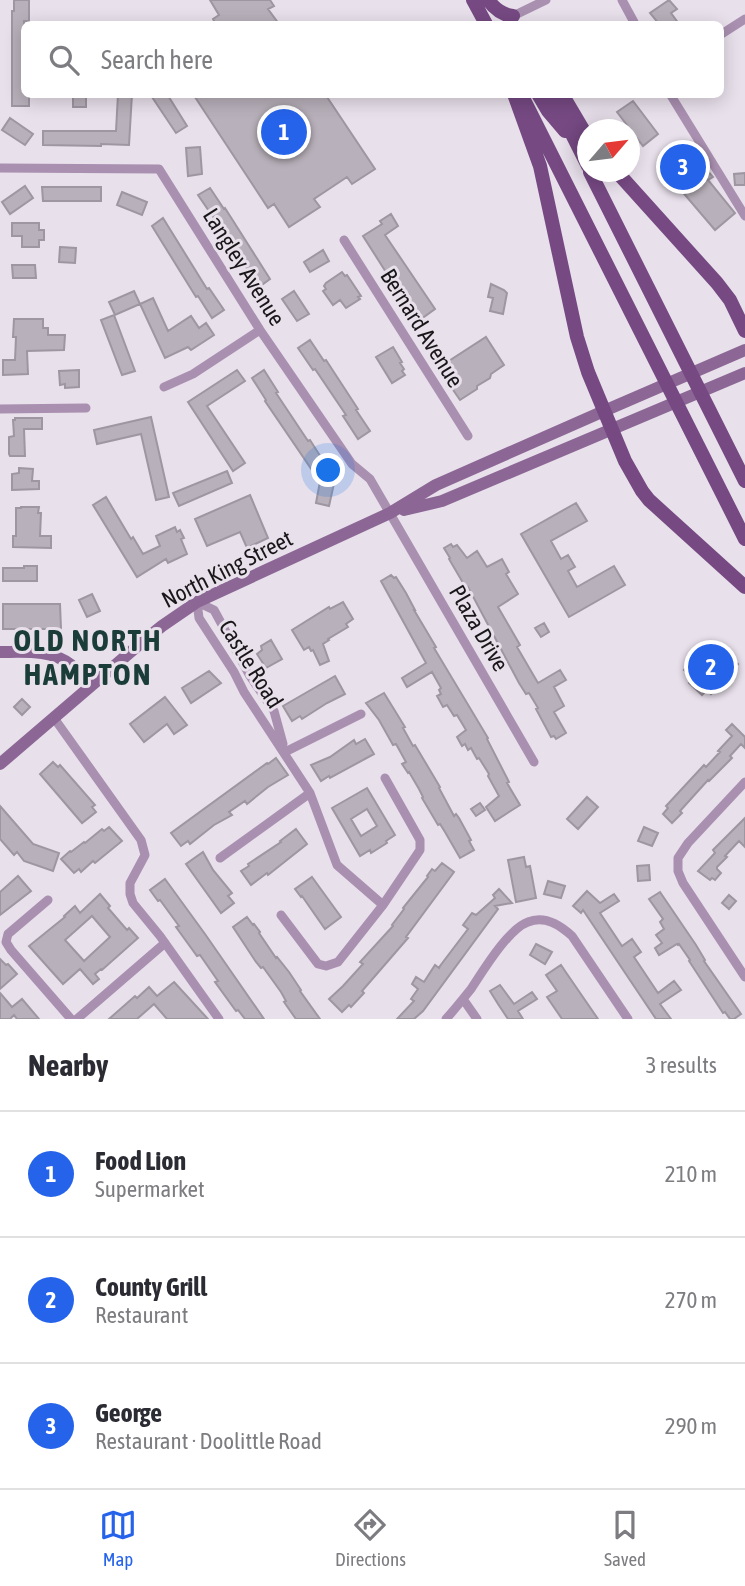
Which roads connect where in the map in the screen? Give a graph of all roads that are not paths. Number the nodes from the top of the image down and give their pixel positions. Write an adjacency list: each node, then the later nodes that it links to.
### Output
1 (473, 0): 8 (main road)
2 (488, 0): 7 (main road)
3 (505, 0): 7 (main road)
4 (546, 0): 7 (street)
5 (622, 0): 9 (street)
6 (745, 19): 10 (street)
7 (515, 20)
8 (484, 21)
9 (633, 21)
10 (724, 32)
11 (515, 98): 32 (main road)
12 (524, 98): 37 (main road)
13 (540, 98): 19 (main road)
14 (555, 98): 18 (main road)
15 (564, 98): 17 (main road)
16 (672, 98): 23 (street)
17 (577, 128)
18 (577, 132)
19 (577, 136)
20 (0, 168): 25 (street, Langley Avenue)
21 (595, 182): 35 (main road)
22 (626, 182): 26 (main road)
23 (745, 216)
24 (344, 240): 34 (street, Bernard Avenue)
25 (260, 330): 29 (street); 36 (street, Langley Avenue)
26 (745, 331)
27 (745, 350): 32 (main road, North King Street)
28 (745, 373): 33 (main road, North King Street)
29 (163, 387)
30 (86, 408): 31 (street)
31 (0, 409)
32 (604, 411): 33 (main road); 36 (main road, North King Street)
33 (612, 430): 36 (main road, North King Street); 38 (main road)
34 (468, 436)
35 (745, 481)
36 (390, 513): 39 (main road, North King Street); 45 (street, Plaza Drive)
37 (745, 539)
38 (745, 587)
39 (197, 602): 41 (main road, North King Street); 44 (street, Castle Road); 44 (street, Castle Road)
40 (0, 652): 41 (main road)
41 (91, 685): 43 (main road, North King Street)
42 (361, 714): 44 (street)
43 (54, 718): 46 (main road, North King Street); 54 (street)
44 (285, 752): 49 (street, Castle Road)
45 (534, 762)
46 (0, 764)
47 (385, 778): 52 (street)
48 (745, 782): 55 (street)
49 (310, 793): 50 (street); 52 (street, Castle Road)
50 (219, 858)
51 (48, 900): 57 (street)
52 (383, 905): 53 (street)
53 (281, 915)
54 (165, 943): 58 (street); 59 (street)
55 (745, 977)
56 (463, 999): 60 (street); 61 (street); 62 (street)
57 (71, 1019)
58 (77, 1019)
59 (219, 1019)
60 (446, 1019)
61 (477, 1019)
62 (628, 1019)

